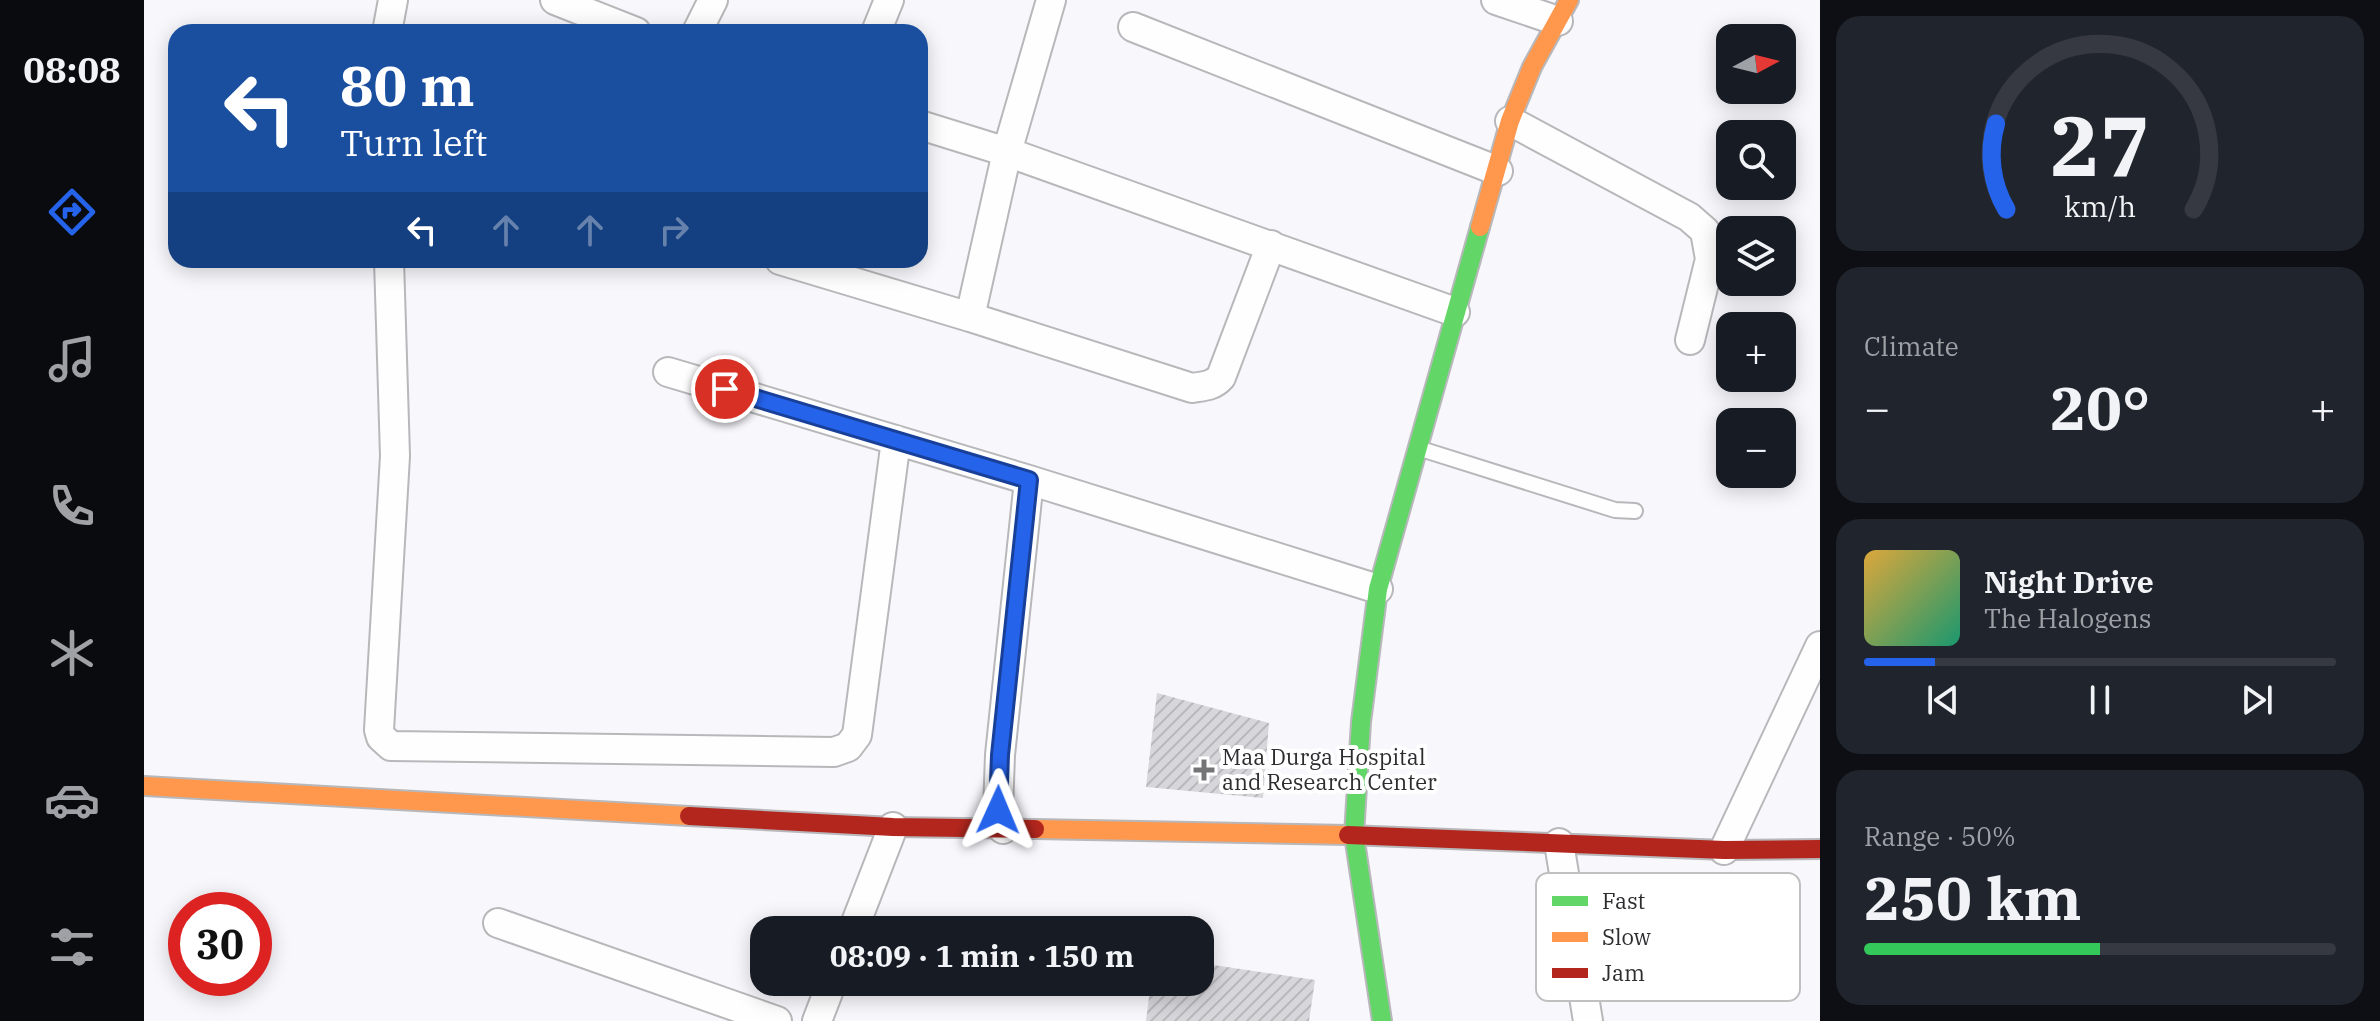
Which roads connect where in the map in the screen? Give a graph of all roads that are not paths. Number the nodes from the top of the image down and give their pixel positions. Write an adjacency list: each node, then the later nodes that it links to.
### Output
1 (393, 0): 8 (street)
2 (555, 0): 9 (street)
3 (713, 0): 10 (street)
4 (889, 0): 11 (street)
5 (1051, 0): 15 (street)
6 (1496, 0): 7 (street)
7 (1564, 10): 13 (street)
8 (388, 24)
9 (616, 24)
10 (701, 24)
11 (879, 24)
12 (1133, 27): 16 (street)
13 (1510, 121): 16 (street); 22 (street)
14 (928, 127): 15 (street)
15 (1007, 152): 17 (street); 21 (street)
16 (1498, 171): 20 (street)
17 (1271, 245): 20 (street); 21 (street)
18 (389, 268): 24 (street)
19 (807, 268): 21 (street)
20 (1455, 312): 25 (street)
21 (970, 317)
22 (1690, 340)
23 (668, 372): 24 (street)
24 (896, 440): 26 (street)
25 (1417, 447): 27 (lane); 28 (street)
26 (1029, 480): 28 (street); 32 (street)
27 (1635, 511)
28 (1378, 589): 33 (street)
29 (1820, 646): 36 (street)
30 (144, 786): 31 (street)
31 (893, 827): 32 (street); 38 (street)
32 (1003, 829): 33 (street)
33 (1354, 835): 34 (street); 44 (street)
34 (1559, 843): 36 (street); 37 (street)
35 (1820, 849): 36 (street)
36 (1724, 850)
37 (1564, 873)
38 (858, 916)
39 (498, 923): 42 (street)
40 (827, 996): 43 (street)
41 (1585, 1001): 45 (street)
42 (777, 1021)
43 (817, 1021)
44 (1382, 1021)
45 (1588, 1021)

